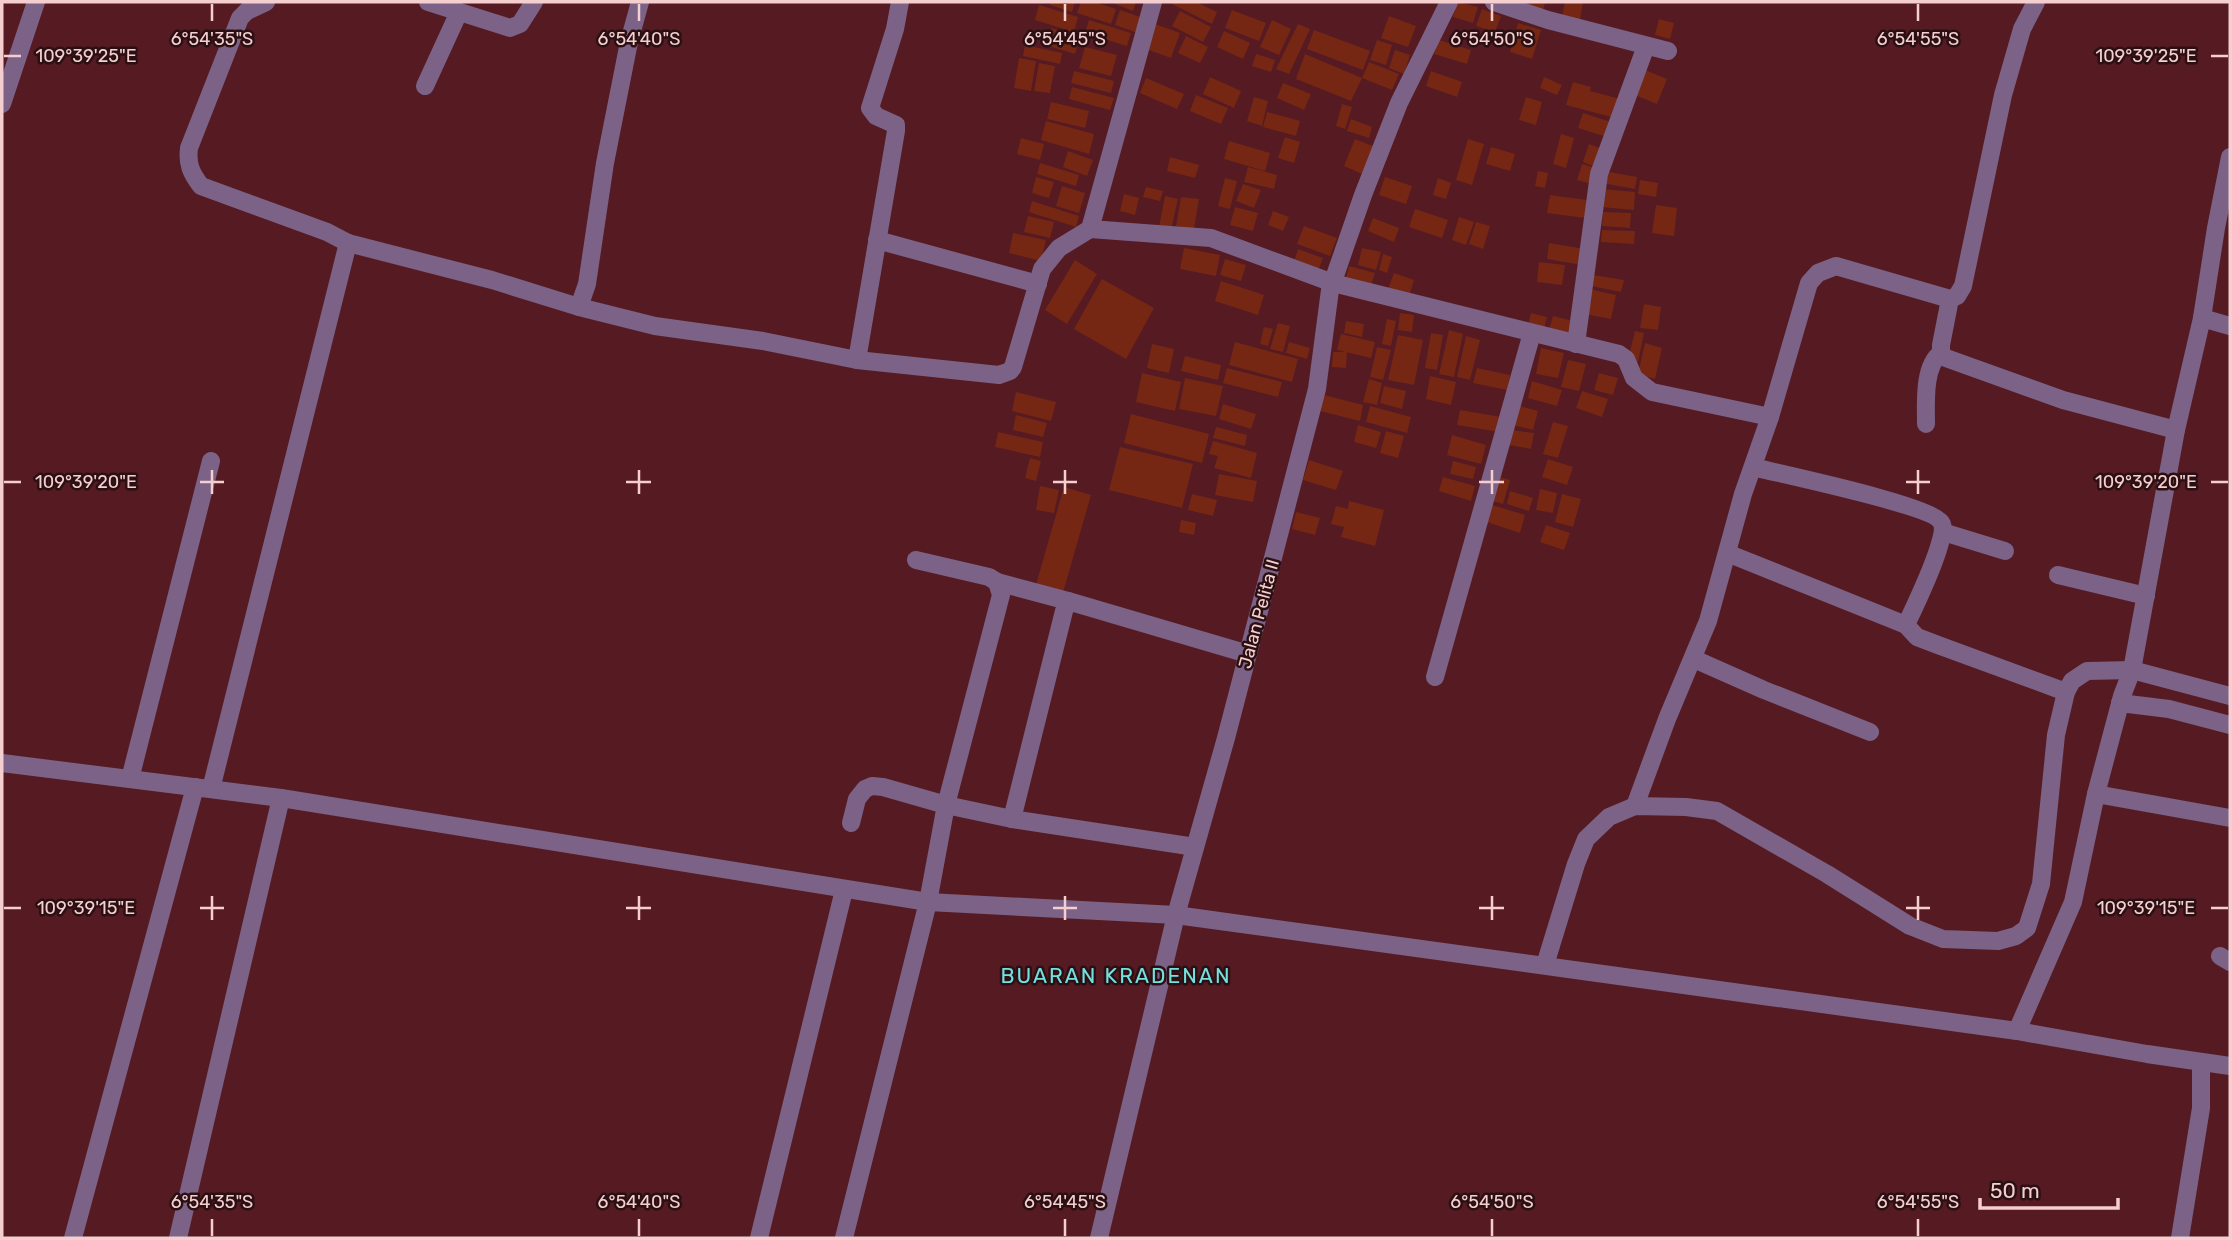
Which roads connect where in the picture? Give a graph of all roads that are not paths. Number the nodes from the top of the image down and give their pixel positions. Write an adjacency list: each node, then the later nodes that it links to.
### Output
1 (36, 2): 15 (street)
2 (266, 2): 19 (street)
3 (428, 2): 11 (street)
4 (534, 2): 11 (street)
5 (640, 2): 23 (street)
6 (900, 2): 18 (street)
7 (1153, 2): 17 (street)
8 (1449, 2): 20 (street, Jalan Pelita II)
9 (1494, 2): 12 (street)
10 (2036, 2): 22 (street)
11 (459, 12): 14 (street)
12 (1646, 46): 13 (street); 27 (street)
13 (1668, 51)
14 (425, 86)
15 (2, 104)
16 (2230, 157): 24 (street)
17 (1090, 229): 20 (street); 21 (street)
18 (877, 240): 21 (street); 29 (street)
19 (346, 247): 23 (street); 55 (street)
20 (1333, 283): 26 (street); 44 (street, Jalan Pelita II)
21 (1038, 284): 29 (street)
22 (1950, 299): 28 (street); 30 (street)
23 (579, 307): 29 (street)
24 (2202, 318): 25 (street); 32 (street)
25 (2230, 326)
26 (1532, 333): 27 (street); 47 (street)
27 (1576, 344): 30 (street)
28 (1941, 353): 31 (street); 32 (street)
29 (858, 360)
30 (1770, 417): 34 (street)
31 (1926, 424)
32 (2176, 430): 41 (street)
33 (211, 461): 54 (street)
34 (1754, 467): 35 (street); 37 (street)
35 (1943, 532): 36 (street); 43 (street)
36 (2005, 551)
37 (1727, 552): 43 (street); 45 (street)
38 (916, 560): 40 (street)
39 (2058, 575): 41 (street)
40 (997, 582): 42 (street); 58 (street)
41 (2146, 596): 46 (street)
42 (1068, 601): 44 (street); 60 (street)
43 (1906, 625): 48 (street)
44 (1248, 654): 63 (street, Jalan Pelita II)
45 (1694, 659): 52 (street); 59 (street)
46 (2131, 673): 48 (street); 49 (street); 50 (street)
47 (1435, 677)
48 (2066, 692): 59 (street)
49 (2230, 696)
50 (2121, 700): 51 (street); 56 (street)
51 (2230, 725)
52 (1870, 732)
53 (2, 763): 54 (street)
54 (130, 779): 55 (street)
55 (203, 788): 57 (street); 71 (street)
56 (2096, 794): 61 (street); 68 (street)
57 (281, 798): 64 (street); 72 (street)
58 (946, 805): 60 (street); 62 (street); 65 (street)
59 (1635, 806): 67 (street)
60 (1012, 818): 63 (street)
61 (2230, 818)
62 (851, 822)
63 (1195, 847): 66 (street, Jalan Pelita II)
64 (844, 890): 65 (street); 73 (street)
65 (928, 902): 66 (street); 74 (street)
66 (1176, 915): 67 (street); 75 (street, Jalan Pelita II)
67 (1550, 966): 68 (street)
68 (2017, 1031): 69 (street)
69 (2200, 1062): 70 (street); 76 (street)
70 (2230, 1066)
71 (73, 1238)
72 (178, 1238)
73 (759, 1238)
74 (844, 1238)
75 (1099, 1238)
76 (2180, 1238)

